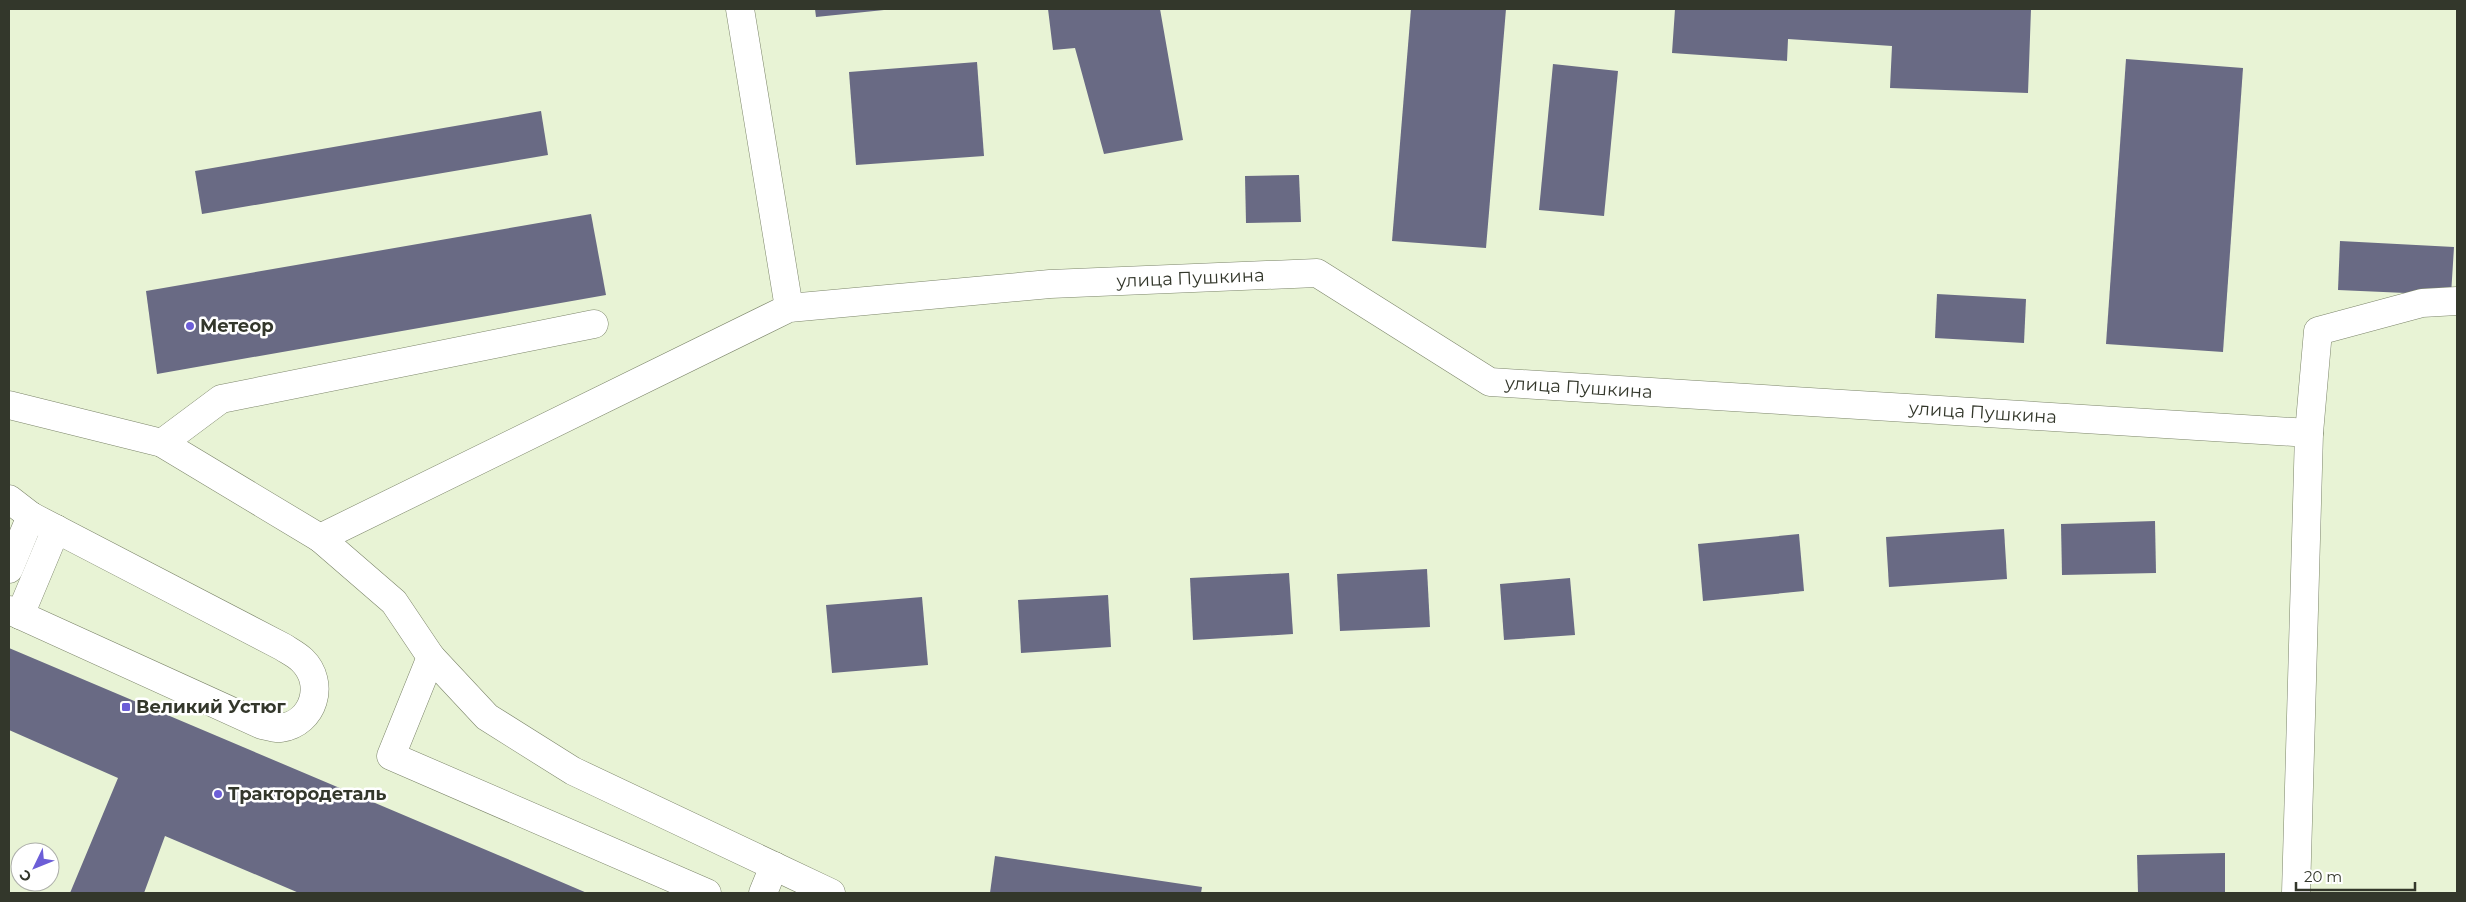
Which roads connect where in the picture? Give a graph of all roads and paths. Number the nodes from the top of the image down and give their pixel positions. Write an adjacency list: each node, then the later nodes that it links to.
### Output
1 (740, 9): 3 (street)
2 (2457, 301): 6 (street)
3 (789, 308): 6 (street, улица Пушкина); 11 (street)
4 (594, 324): 7 (street)
5 (9, 405): 7 (street)
6 (2309, 433): 19 (street)
7 (162, 443): 11 (street)
8 (9, 499): 9 (street)
9 (32, 516): 10 (street); 12 (street)
10 (56, 529): 13 (street); 13 (street)
11 (320, 538): 14 (street)
12 (9, 569)
13 (14, 613)
14 (430, 657): 15 (street); 16 (street)
15 (774, 866): 17 (street); 18 (street)
16 (707, 893)
17 (763, 893)
18 (831, 893)
19 (2296, 893)

